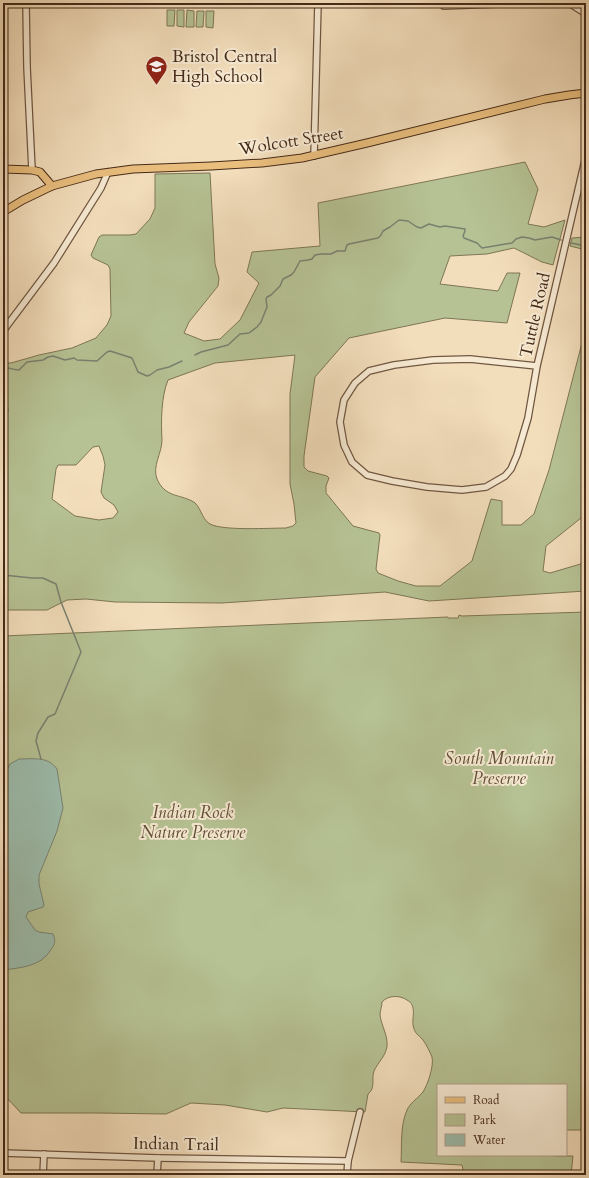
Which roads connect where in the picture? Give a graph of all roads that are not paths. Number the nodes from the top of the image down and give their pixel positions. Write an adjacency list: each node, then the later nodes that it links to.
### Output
1 (26, 3): 11 (street)
2 (318, 3): 8 (street)
3 (524, 3): 5 (street)
4 (569, 3): 6 (street)
5 (444, 6)
6 (586, 14)
7 (586, 93): 8 (main road, Wolcott Street)
8 (314, 156): 12 (main road, Wolcott Street)
9 (586, 156): 16 (street, Tuttle Road)
10 (3, 169): 11 (main road)
11 (32, 170): 13 (main road)
12 (108, 172): 13 (main road, Wolcott Street); 15 (street)
13 (52, 186): 14 (main road, Wolcott Street)
14 (3, 212)
15 (3, 331)
16 (537, 366): 16 (street, Tuttle Road)
17 (360, 1112): 21 (street)
18 (3, 1153): 19 (street, Indian Trail)
19 (44, 1154): 20 (street, Indian Trail); 22 (street)
20 (158, 1158): 21 (street, Indian Trail); 23 (street)
21 (348, 1161): 24 (street)
22 (44, 1175)
23 (157, 1175)
24 (347, 1175)

